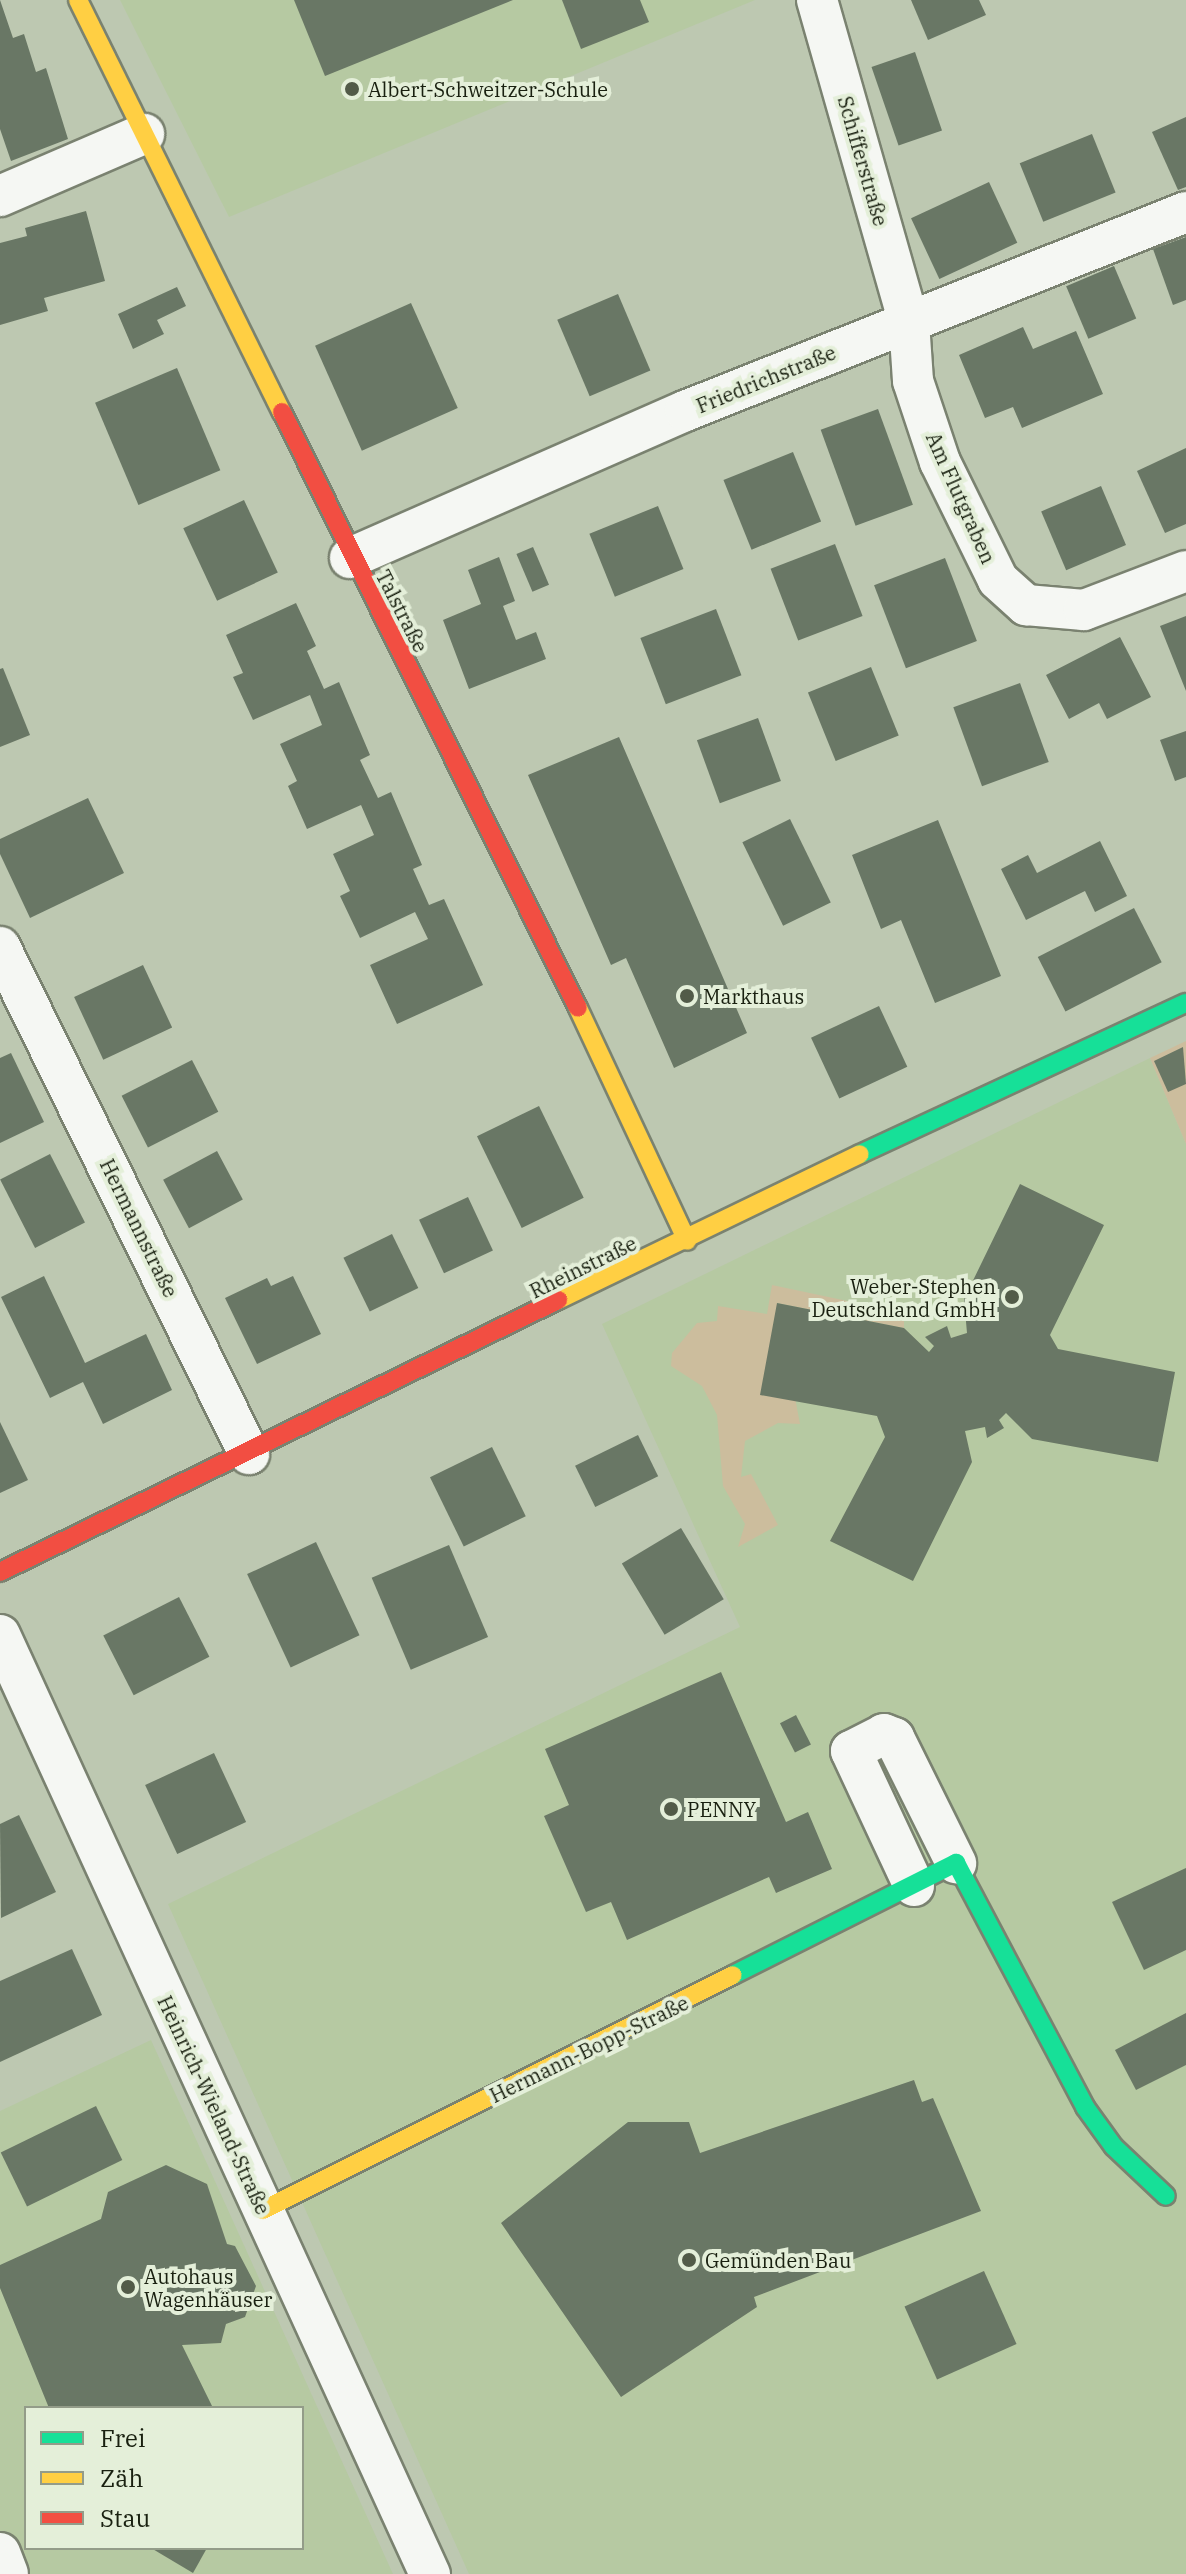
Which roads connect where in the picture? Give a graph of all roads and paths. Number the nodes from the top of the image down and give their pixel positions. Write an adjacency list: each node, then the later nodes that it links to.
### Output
1 (78, 0): 3 (street, Talstraße)
2 (817, 0): 6 (street, Schifferstraße)
3 (144, 134): 4 (street); 7 (street, Talstraße)
4 (0, 196)
5 (1186, 212): 6 (street, Friedrichstraße)
6 (909, 322): 7 (street, Friedrichstraße); 8 (street, Am Flutgraben)
7 (350, 558): 12 (street, Talstraße)
8 (1186, 571)
9 (0, 947): 11 (street, Hermannstraße)
10 (1186, 1003): 12 (street, Rheinstraße)
11 (14, 1006): 13 (street, Hermannstraße)
12 (687, 1241): 13 (street, Rheinstraße)
13 (249, 1454): 14 (street, Rheinstraße)
14 (0, 1572)
15 (0, 1635): 19 (street, Heinrich-Wieland-Straße)
16 (956, 1863): 17 (street, Hermann-Bopp-Straße); 17 (street); 18 (street)
17 (914, 1886): 19 (street, Hermann-Bopp-Straße)
18 (1166, 2196)
19 (263, 2210): 22 (street, Heinrich-Wieland-Straße)
20 (0, 2553): 21 (street)
21 (8, 2574)
22 (430, 2574)

